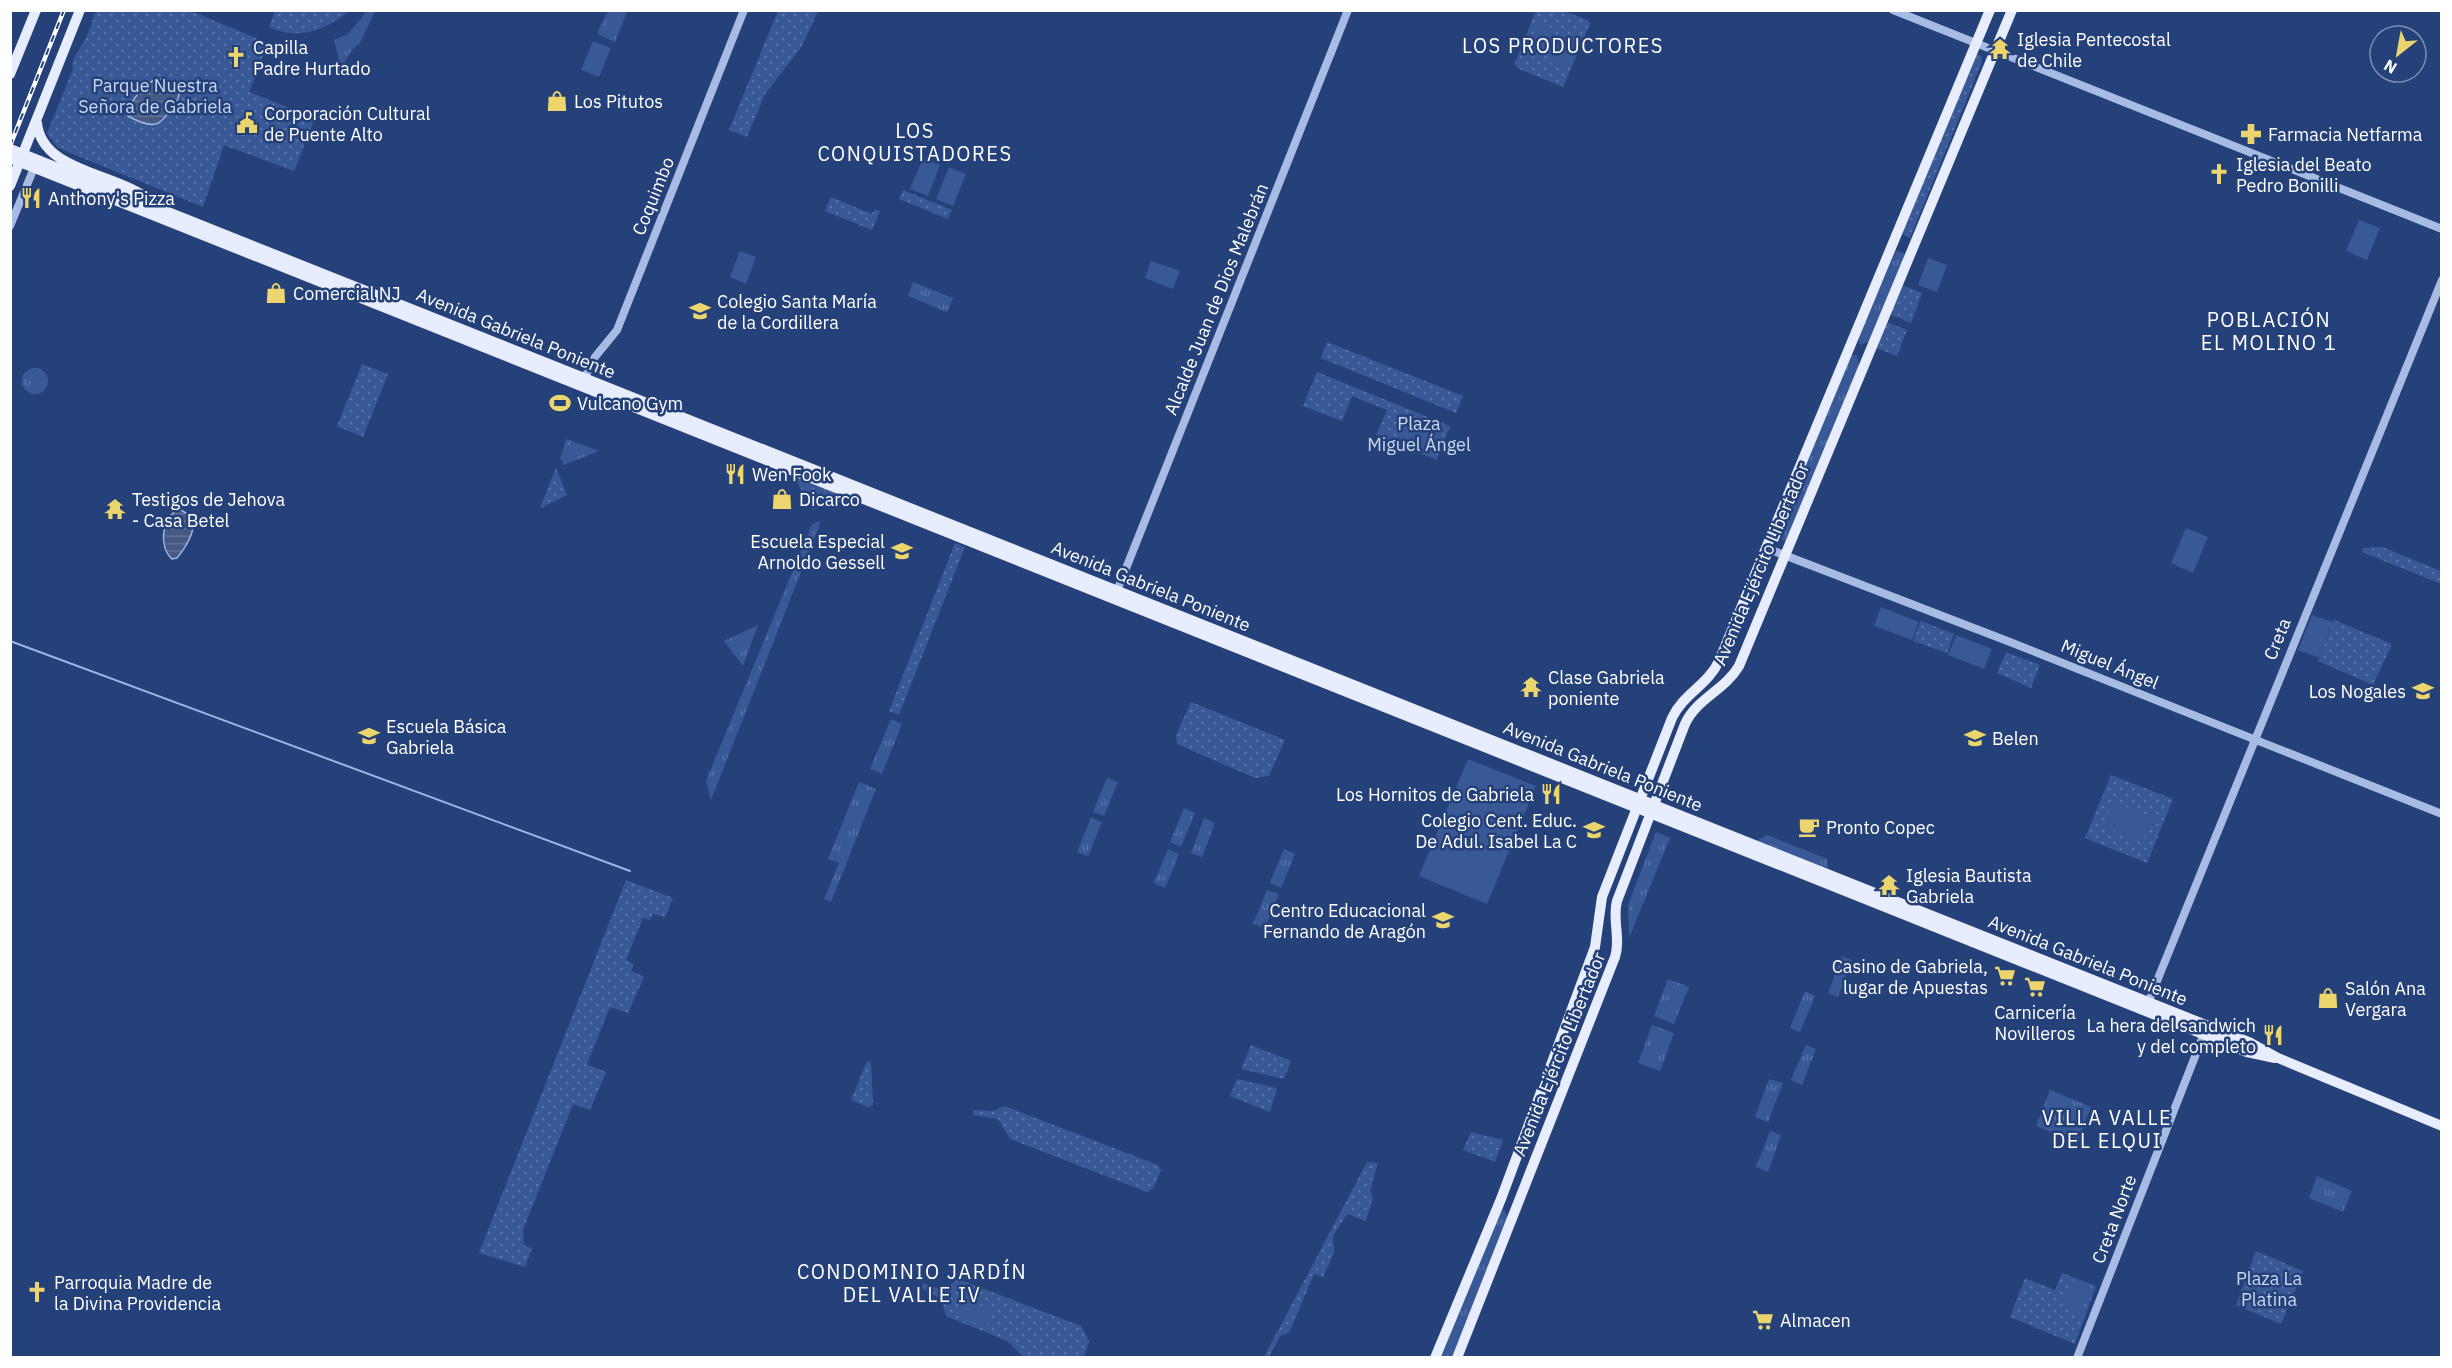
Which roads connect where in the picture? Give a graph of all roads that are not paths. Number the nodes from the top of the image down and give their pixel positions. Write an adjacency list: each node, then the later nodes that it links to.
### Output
1 (36, 10): 10 (main road)
2 (80, 10): 11 (main road)
3 (744, 10): 20 (street, Coquimbo)
4 (1348, 10): 23 (street, Alcalde Juan de Dios Malebrán)
5 (1893, 10): 8 (street)
6 (1990, 10): 8 (main road, Avenida Ejército Libertador)
7 (2012, 10): 9 (main road, Avenida Ejército Libertador)
8 (1976, 44): 9 (street); 21 (main road, Avenida Ejército Libertador)
9 (1995, 51): 18 (street); 22 (main road, Avenida Ejército Libertador)
10 (10, 74)
11 (37, 120): 13 (main road); 16 (main road)
12 (10, 149): 13 (main road, Avenida Gabriela Poniente)
13 (18, 159): 14 (main road, Avenida Gabriela Poniente); 15 (main road); 16 (main road, Avenida Gabriela Poniente)
14 (34, 168): 17 (street); 20 (main road, Avenida Gabriela Poniente)
15 (10, 186)
16 (158, 208): 20 (main road, Avenida Gabriela Poniente)
17 (10, 226)
18 (2442, 229)
19 (2442, 280): 26 (street, Creta)
20 (582, 382): 23 (main road, Avenida Gabriela Poniente)
21 (1766, 548): 22 (street, Miguel Ángel); 24 (main road, Avenida Ejército Libertador)
22 (1784, 555): 25 (main road, Avenida Ejército Libertador); 26 (street, Miguel Ángel)
23 (1115, 595): 27 (main road, Avenida Gabriela Poniente)
24 (1741, 609): 25 (main road); 27 (main road, Avenida Ejército Libertador)
25 (1759, 616): 28 (main road, Avenida Ejército Libertador)
26 (2254, 740): 29 (street, Miguel Ángel); 30 (street, Creta)
27 (1640, 803): 28 (main road, Avenida Gabriela Poniente); 32 (main road, Avenida Ejército Libertador)
28 (1652, 809): 30 (main road, Avenida Gabriela Poniente); 33 (main road, Avenida Ejército Libertador)
29 (2442, 814)
30 (2147, 1006): 31 (main road, Avenida Gabriela Poniente)
31 (2205, 1030): 34 (main road, Avenida Gabriela Poniente); 39 (street, Creta Norte)
32 (1550, 1064): 33 (main road); 35 (main road, Avenida Ejército Libertador)
33 (1568, 1073): 36 (main road, Avenida Ejército Libertador)
34 (2442, 1126)
35 (1524, 1137): 36 (main road); 37 (main road, Avenida Ejército Libertador)
36 (1533, 1162): 38 (main road, Avenida Ejército Libertador)
37 (1435, 1358)
38 (1457, 1358)
39 (2077, 1358)

